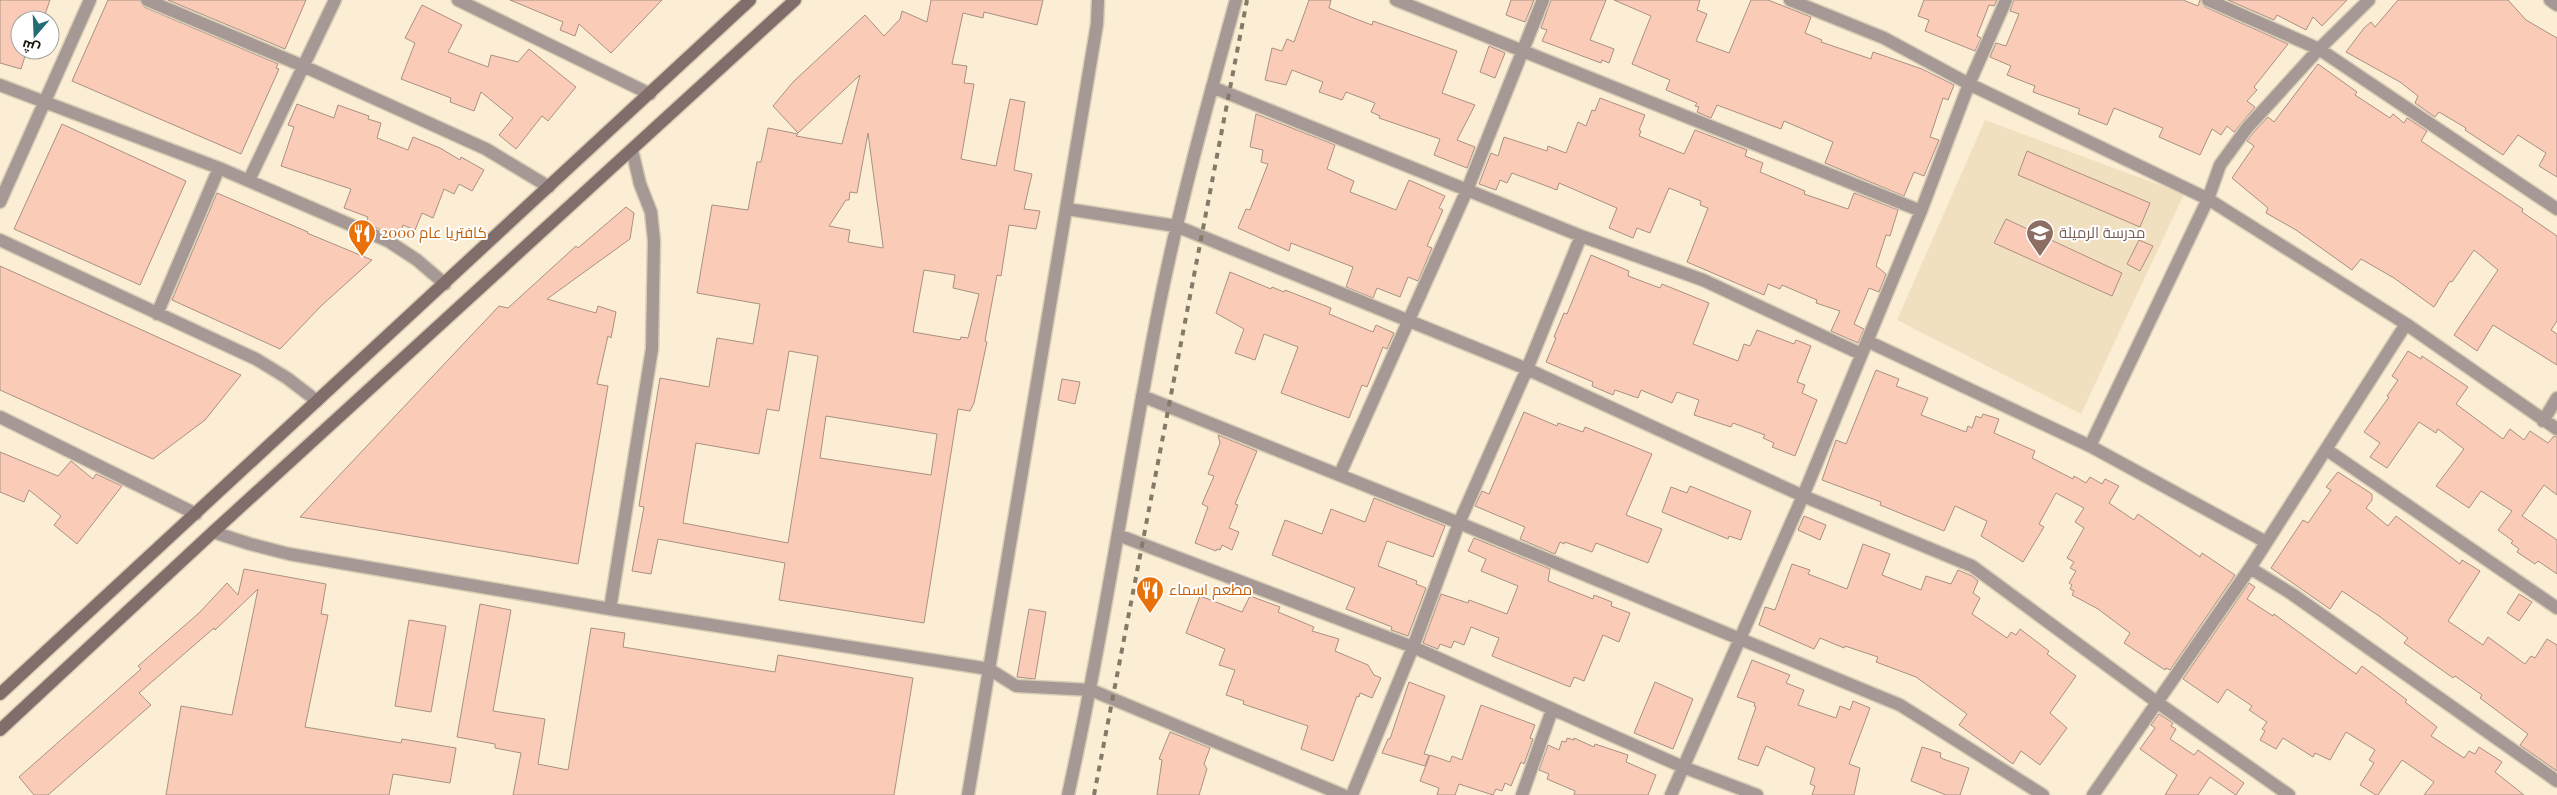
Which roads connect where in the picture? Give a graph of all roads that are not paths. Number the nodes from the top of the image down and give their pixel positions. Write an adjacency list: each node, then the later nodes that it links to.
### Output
1 (90, 0): 25 (street)
2 (147, 0): 20 (street)
3 (335, 0): 20 (street)
4 (458, 0): 16 (street)
5 (750, 0): 24 (main road)
6 (795, 0): 26 (main road)
7 (1098, 0): 33 (street)
8 (1236, 0): 23 (street)
9 (1396, 0): 19 (street)
10 (1543, 0): 19 (street)
11 (1790, 0): 21 (street)
12 (2006, 0): 21 (street)
13 (2208, 0): 18 (street)
14 (2369, 0): 18 (street)
15 (2550, 0): 17 (street)
16 (474, 4): 24 (street)
17 (2557, 5)
18 (2319, 49): 31 (street); 34 (street)
19 (1521, 51): 30 (street); 35 (street)
20 (303, 66): 28 (street); 29 (street)
21 (1969, 84): 31 (street); 35 (street)
22 (0, 85): 25 (street)
23 (1212, 87): 30 (street); 36 (street)
24 (650, 94): 29 (main road)
25 (44, 101): 27 (street); 32 (street)
26 (632, 150): 58 (main road); 63 (street)
27 (220, 168): 28 (street); 40 (street)
28 (249, 180): 39 (street)
29 (549, 187): 39 (main road)
30 (1467, 190): 37 (street); 41 (street)
31 (2208, 199): 42 (street); 52 (street)
32 (0, 202)
33 (1068, 209): 36 (street); 66 (street)
34 (2557, 209)
35 (1921, 211): 43 (street)
36 (1176, 226): 41 (street); 46 (street)
37 (1581, 236): 44 (street); 45 (street)
38 (0, 240): 40 (street)
39 (444, 284): 48 (main road)
40 (157, 314): 48 (street)
41 (1410, 323): 45 (street); 54 (street)
42 (2406, 324): 50 (street); 53 (street)
43 (1867, 341): 44 (street); 52 (street)
44 (1861, 354): 55 (street)
45 (1528, 369): 55 (street); 57 (street)
46 (1142, 396): 54 (street); 59 (street)
47 (2557, 398): 50 (street)
48 (317, 401): 56 (main road)
49 (0, 417): 56 (street)
50 (2543, 421): 51 (street)
51 (2557, 429)
52 (2090, 446): 60 (street)
53 (2327, 450): 60 (street); 62 (street)
54 (1340, 474): 57 (street)
55 (1803, 496): 64 (street); 69 (street)
56 (196, 514): 68 (main road)
57 (1459, 523): 64 (street); 65 (street)
58 (213, 532): 63 (street); 71 (main road)
59 (1118, 535): 65 (street); 67 (street)
60 (2266, 542): 61 (street)
61 (2250, 568): 69 (street); 73 (street)
62 (2557, 608)
63 (610, 609): 66 (street)
64 (1739, 639): 72 (street); 81 (street)
65 (1413, 647): 70 (street); 77 (street)
66 (989, 668): 67 (street); 74 (street)
67 (1091, 690): 75 (street); 76 (street)
68 (0, 694)
69 (2158, 703): 82 (street); 83 (street)
70 (1552, 710): 72 (street); 78 (street)
71 (0, 730)
72 (1683, 767): 79 (street); 80 (street)
73 (2557, 781)
74 (968, 795)
75 (1068, 795)
76 (1343, 795)
77 (1352, 795)
78 (1522, 795)
79 (1671, 795)
80 (1757, 795)
81 (2043, 795)
82 (2093, 795)
83 (2289, 795)

